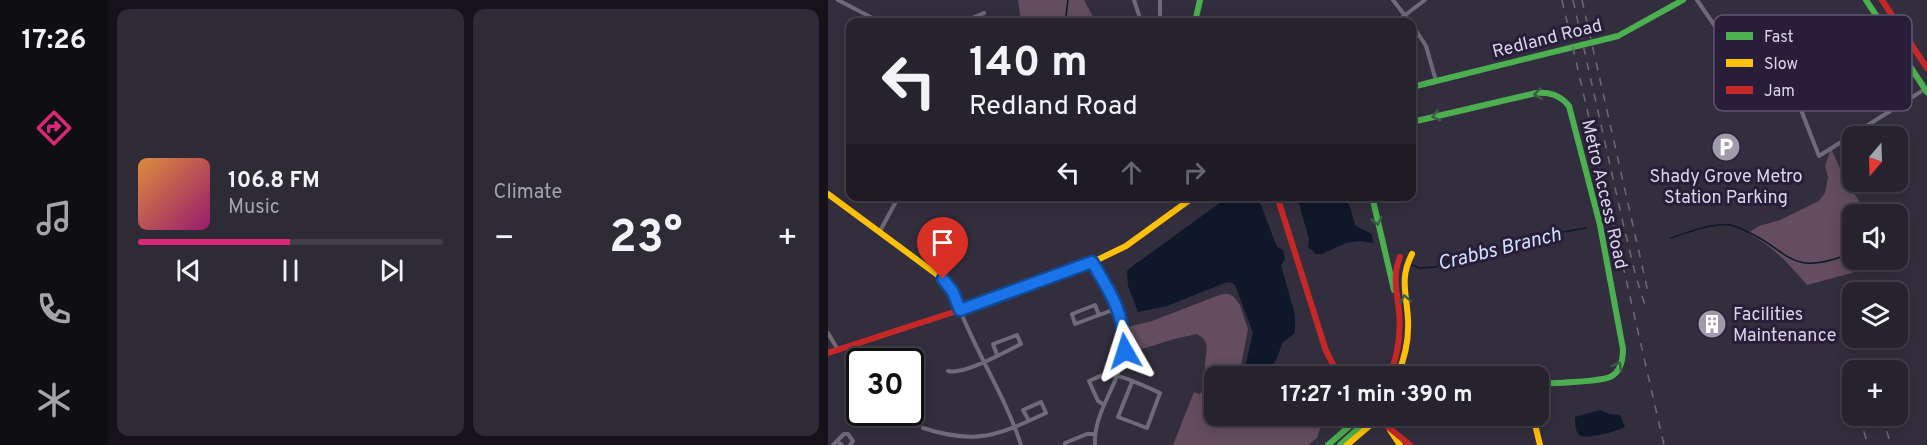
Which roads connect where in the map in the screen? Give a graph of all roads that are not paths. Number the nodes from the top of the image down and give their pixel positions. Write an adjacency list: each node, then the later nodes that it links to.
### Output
1 (838, 0): 15 (street)
2 (1134, 0): 17 (street)
3 (1160, 0): 18 (street)
4 (1200, 0): 19 (main road)
5 (1392, 0): 14 (street)
6 (1425, 0): 14 (street)
7 (1683, 0): 26 (main road, Redland Road)
8 (1697, 0): 21 (street)
9 (1866, 0): 12 (main road)
10 (1882, 0): 13 (main road)
11 (984, 13): 16 (street)
12 (1876, 15)
13 (1892, 15)
14 (1405, 16): 20 (street)
15 (872, 18)
16 (972, 18)
17 (1141, 18)
18 (1160, 18)
19 (1197, 18)
20 (1402, 18)
21 (1714, 25)
22 (1416, 31): 26 (street)
23 (1912, 45): 25 (main road)
24 (1912, 67): 28 (main road)
25 (1927, 68)
26 (1436, 81): 27 (main road, Redland Road)
27 (1416, 86)
28 (1926, 88): 29 (street)
29 (1912, 97)
30 (1801, 111): 31 (street)
31 (1890, 111)
32 (1416, 121): 57 (main road, Metro Access Road, one-way to 32)
33 (828, 194): 38 (main road)
34 (896, 201): 38 (street)
35 (1188, 201): 41 (main road)
36 (1279, 201): 51 (main road)
37 (1373, 201): 42 (main road, one-way to 42)
38 (880, 231): 44 (main road)
39 (1412, 254): 53 (main road, one-way to 39)
40 (1400, 257): 42 (main road)
41 (1092, 262): 43 (street); 44 (main road)
42 (1394, 291): 52 (main road)
43 (1118, 308): 45 (street); 55 (street)
44 (960, 310): 47 (main road); 50 (street)
45 (1099, 315): 45 (street)
46 (828, 333): 47 (street)
47 (838, 350): 48 (main road)
48 (828, 353)
49 (997, 355): 49 (street); 50 (street)
50 (982, 362): 54 (street); 65 (street)
51 (1334, 366)
52 (1393, 366)
53 (1400, 366)
54 (948, 371)
55 (1118, 376): 56 (street); 58 (street); 58 (street)
56 (1132, 382): 56 (street)
57 (1549, 383)
58 (1104, 405): 68 (street)
59 (1029, 421): 59 (street); 65 (street)
60 (1349, 426): 76 (main road)
61 (1362, 426): 77 (main road)
62 (1369, 426): 78 (main road)
63 (1386, 426): 67 (main road)
64 (1535, 426): 81 (main road)
65 (1015, 427): 66 (street); 73 (street)
66 (922, 428)
67 (1389, 429): 79 (main road); 80 (main road)
68 (1095, 434): 74 (street); 75 (street)
69 (837, 441): 70 (street); 71 (street); 72 (street)
70 (832, 445)
71 (842, 445)
72 (850, 445)
73 (1021, 445)
74 (1065, 445)
75 (1095, 445)
76 (1328, 445)
77 (1340, 445)
78 (1347, 445)
79 (1400, 445)
80 (1410, 445)
81 (1540, 445)

